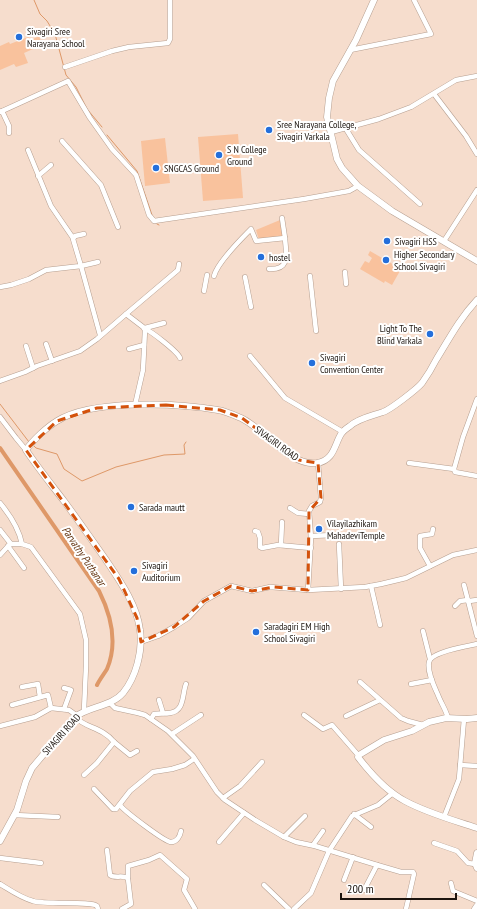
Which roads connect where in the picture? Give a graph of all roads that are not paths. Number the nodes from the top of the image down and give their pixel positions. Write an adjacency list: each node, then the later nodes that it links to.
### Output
1 (170, 0): 5 (street)
2 (374, 0): 4 (main road)
3 (414, 0): 4 (street)
4 (350, 50): 10 (main road)
5 (65, 67)
6 (477, 76): 7 (street)
7 (434, 94): 9 (street); 14 (street)
8 (1, 111): 11 (street); 17 (street)
9 (346, 129): 10 (street); 19 (street)
10 (331, 132): 17 (main road)
11 (9, 133)
12 (62, 141): 21 (street)
13 (28, 150): 16 (street)
14 (477, 154)
15 (51, 165): 16 (street)
16 (38, 176): 23 (street)
17 (358, 186): 25 (main road)
18 (477, 190): 25 (street)
19 (420, 204)
20 (282, 218): 24 (street)
21 (118, 227)
22 (84, 234): 23 (street)
23 (73, 238): 29 (street)
24 (285, 238): 30 (street); 33 (street)
25 (444, 242): 26 (main road)
26 (477, 261)
27 (98, 262): 29 (street)
28 (179, 264): 41 (street)
29 (81, 266): 37 (street); 45 (street)
30 (269, 269)
31 (345, 272): 36 (street)
32 (207, 275): 38 (street)
33 (214, 276)
34 (245, 276): 40 (street)
35 (310, 276): 44 (street)
36 (346, 284)
37 (0, 287)
38 (204, 291)
39 (477, 300): 58 (main road)
40 (251, 307)
41 (126, 314): 43 (street); 52 (street)
42 (164, 323): 43 (street)
43 (145, 328): 47 (street); 51 (street)
44 (316, 331)
45 (100, 335)
46 (46, 344): 52 (street)
47 (144, 345): 49 (street); 56 (street)
48 (26, 346): 53 (street)
49 (130, 350)
50 (250, 356): 58 (street)
51 (180, 358)
52 (52, 360): 53 (street)
53 (33, 368): 54 (street)
54 (0, 381)
55 (477, 399): 62 (street)
56 (135, 405): 59 (main road, SIVAGIRI ROAD); 60 (main road, SIVAGIRI ROAD)
57 (0, 417): 59 (street)
58 (343, 432): 60 (main road)
59 (26, 450): 92 (main road, SIVAGIRI ROAD)
60 (318, 463): 66 (street)
61 (409, 463): 62 (street)
62 (454, 469): 63 (street)
63 (477, 476)
64 (0, 504): 73 (street)
65 (290, 508): 66 (street)
66 (309, 514): 71 (street)
67 (282, 522): 76 (street)
68 (433, 528): 80 (street)
69 (0, 530): 75 (street)
70 (255, 531): 76 (street)
71 (311, 536): 72 (street); 77 (street)
72 (334, 536)
73 (22, 544): 75 (street); 108 (street)
74 (339, 544): 84 (street)
75 (10, 545): 79 (street); 81 (street)
76 (281, 545): 77 (street)
77 (311, 548): 85 (street)
78 (477, 550): 80 (street)
79 (0, 554)
80 (430, 566): 83 (street)
81 (24, 568)
82 (464, 585): 87 (street)
83 (371, 586): 84 (street); 89 (street)
84 (341, 589): 85 (street)
85 (308, 590): 92 (street)
86 (477, 600): 87 (street)
87 (468, 601): 88 (street); 91 (street)
88 (455, 606)
89 (380, 625)
90 (423, 631): 94 (street)
91 (477, 636)
92 (140, 642): 104 (main road, SIVAGIRI ROAD)
93 (477, 644): 94 (street)
94 (430, 659): 95 (street)
95 (432, 680): 98 (street); 114 (street)
96 (360, 682): 103 (street)
97 (186, 684): 109 (street)
98 (411, 684)
99 (22, 687): 101 (street)
100 (64, 688): 107 (street)
101 (40, 697): 105 (street); 106 (street)
102 (159, 700): 109 (street)
103 (380, 700): 113 (street); 118 (street)
104 (110, 702): 108 (main road, SIVAGIRI ROAD); 116 (street)
105 (12, 705)
106 (52, 708): 107 (street); 119 (street)
107 (64, 709): 112 (street)
108 (84, 710): 112 (main road, SIVAGIRI ROAD)
109 (163, 713): 116 (street)
110 (201, 715): 120 (street)
111 (304, 715): 123 (street)
112 (76, 716): 121 (street); 135 (main road, SIVAGIRI ROAD)
113 (346, 716)
114 (448, 718): 117 (main road); 118 (main road)
115 (477, 718): 117 (main road)
116 (151, 719): 120 (street)
117 (464, 719): 126 (street)
118 (423, 725): 123 (main road)
119 (0, 726)
120 (172, 734): 124 (street)
121 (114, 742): 122 (street); 128 (street)
122 (137, 751)
123 (358, 756): 130 (main road)
124 (194, 759): 131 (street); 132 (street)
125 (262, 762): 131 (street)
126 (460, 765): 127 (street); 138 (street)
127 (477, 766)
128 (84, 775)
129 (94, 789): 132 (street)
130 (393, 793): 134 (street); 138 (main road)
131 (223, 798): 133 (street)
132 (120, 805): 141 (street)
133 (244, 813): 143 (street); 145 (street)
134 (354, 814): 139 (street); 149 (street)
135 (14, 816): 136 (street); 144 (main road, SIVAGIRI ROAD)
136 (58, 816)
137 (305, 816): 143 (street)
138 (444, 817): 140 (main road)
139 (371, 827)
140 (477, 828)
141 (181, 831)
142 (323, 831): 147 (street)
143 (284, 837): 147 (street)
144 (0, 841)
145 (219, 842)
146 (434, 843): 155 (street)
147 (313, 846): 149 (street)
148 (107, 850): 156 (street)
149 (329, 851): 151 (street); 168 (street)
150 (477, 854): 155 (main road)
151 (353, 857): 154 (street); 157 (street)
152 (0, 858): 153 (street)
153 (41, 863)
154 (378, 865): 161 (street); 169 (street)
155 (476, 866)
156 (128, 878): 165 (street); 166 (street)
157 (344, 880)
158 (451, 883): 162 (street)
159 (0, 884): 164 (street)
160 (264, 885): 167 (street)
161 (364, 890)
162 (477, 901)
163 (477, 906): 170 (main road)
164 (98, 909)
165 (122, 909)
166 (195, 909)
167 (289, 909)
168 (294, 909)
169 (406, 909)
170 (475, 909)

